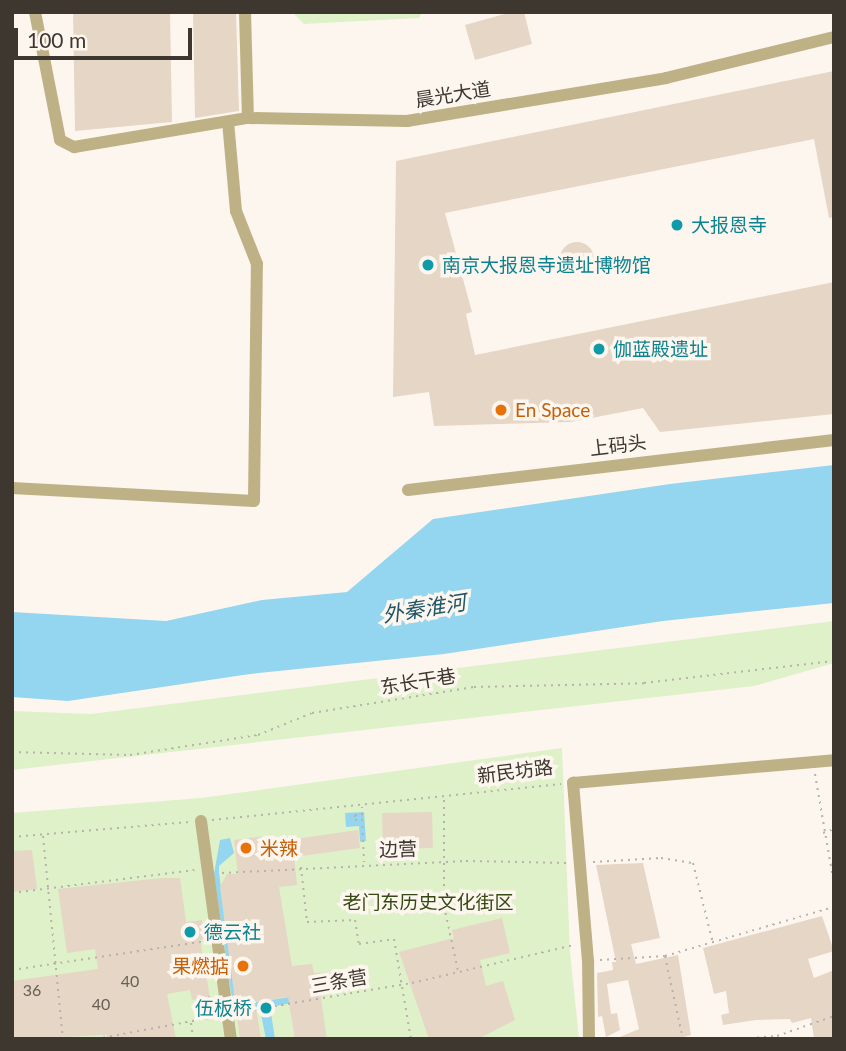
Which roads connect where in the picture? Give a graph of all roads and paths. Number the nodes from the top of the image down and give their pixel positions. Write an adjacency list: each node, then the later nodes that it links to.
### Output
1 (35, 12): 5 (street, 晨光大道)
2 (245, 12): 4 (street)
3 (834, 37): 4 (street, 晨光大道)
4 (248, 118): 5 (street, 晨光大道)
5 (228, 122): 7 (street)
6 (834, 440): 8 (street, 上码头)
7 (12, 488)
8 (408, 490)
9 (834, 661): 10 (path, 东长干巷)
10 (12, 751)
11 (834, 760): 12 (street, 新民坊路)
12 (814, 762): 13 (street, 新民坊路); 18 (path)
13 (573, 783): 14 (path, 新民坊路); 22 (street)
14 (444, 799): 15 (path, 新民坊路); 21 (path)
15 (362, 806): 16 (path, 新民坊路); 23 (path)
16 (201, 821): 19 (path, 新民坊路); 25 (street)
17 (834, 829): 18 (path)
18 (822, 833): 26 (path)
19 (43, 835): 20 (path, 新民坊路); 27 (path)
20 (12, 837)
21 (445, 862): 22 (path, 边营); 23 (path, 边营); 37 (path)
22 (579, 863): 31 (path, 边营); 32 (street)
23 (365, 864): 24 (path, 边营)
24 (301, 866): 25 (path, 边营); 38 (path)
25 (213, 871): 27 (path, 边营); 30 (street)
26 (834, 884)
27 (47, 889): 28 (path, 边营); 35 (path)
28 (12, 893)
29 (834, 907): 31 (path)
30 (217, 939): 35 (path); 39 (street)
31 (713, 944): 33 (path)
32 (585, 945): 34 (street); 37 (path, 三条营)
33 (665, 956): 34 (path); 50 (path)
34 (588, 961): 49 (street)
35 (54, 965): 36 (path); 44 (path)
36 (12, 970)
37 (458, 972): 38 (path, 三条营)
38 (403, 985): 40 (path, 三条营); 48 (path)
39 (225, 994): 40 (street); 42 (path)
40 (228, 1014): 42 (path, 三条营); 47 (street)
41 (834, 1016): 51 (path)
42 (201, 1020): 43 (path, 三条营)
43 (191, 1021): 45 (path, 三条营); 46 (path)
44 (64, 1039)
45 (96, 1039)
46 (194, 1039)
47 (231, 1039)
48 (411, 1039)
49 (589, 1039)
50 (683, 1039)
51 (736, 1039)

